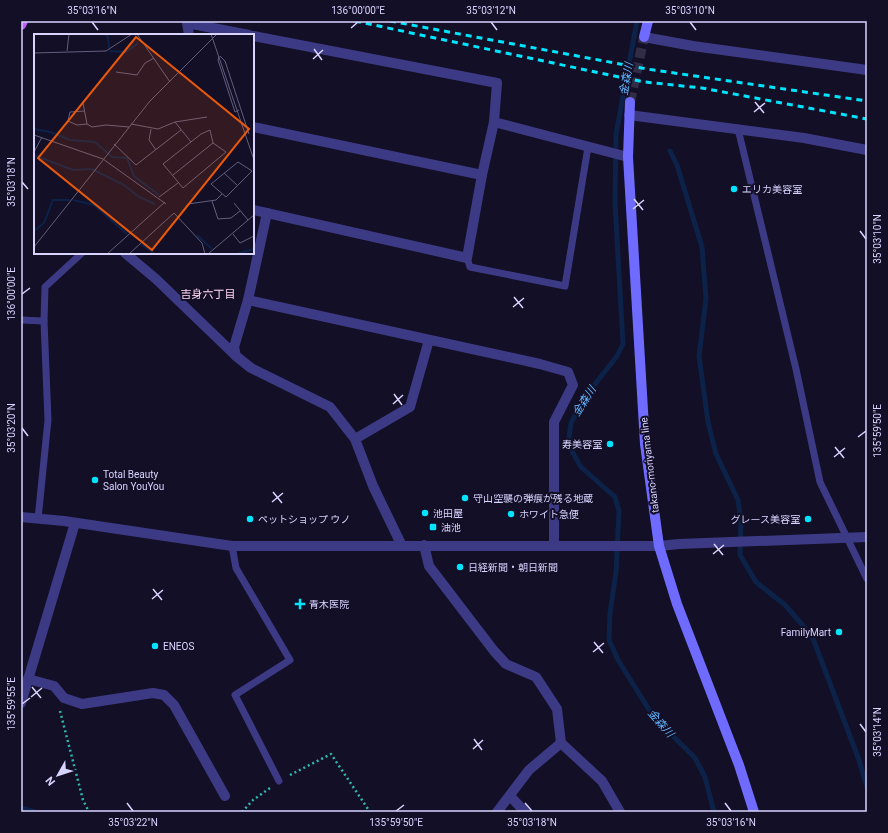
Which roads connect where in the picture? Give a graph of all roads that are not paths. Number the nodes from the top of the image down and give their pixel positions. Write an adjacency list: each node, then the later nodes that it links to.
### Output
1 (23, 21): 3 (main road)
2 (648, 21): 7 (main road)
3 (21, 24)
4 (189, 34): 5 (street)
5 (245, 34)
6 (254, 36): 11 (street)
7 (644, 37): 8 (street)
8 (867, 70)
9 (630, 102): 10 (main road, takano-moriyama line)
10 (629, 115): 13 (street); 16 (main road, takano-moriyama line)
11 (494, 122): 14 (street); 17 (street)
12 (254, 128): 17 (street)
13 (738, 130): 15 (street); 33 (lane)
14 (588, 147): 16 (street); 22 (lane)
15 (867, 150)
16 (625, 156): 38 (main road, takano-moriyama line)
17 (482, 174): 22 (street)
18 (254, 210): 19 (street)
19 (267, 214): 22 (street); 23 (street)
20 (81, 254): 25 (lane)
21 (126, 254): 27 (street)
22 (467, 258)
23 (248, 300): 26 (street); 27 (street)
24 (21, 320): 25 (lane)
25 (44, 321): 30 (lane)
26 (429, 340): 28 (street); 37 (street)
27 (236, 356): 28 (street)
28 (355, 438): 36 (street)
29 (21, 517): 30 (street)
30 (38, 519): 31 (street)
31 (75, 523): 35 (street); 40 (street)
32 (867, 537): 33 (street)
33 (846, 538): 38 (street); 39 (lane)
34 (424, 545): 36 (street); 37 (street); 42 (street)
35 (232, 546): 36 (street); 43 (lane)
36 (402, 546)
37 (554, 546): 38 (street)
38 (659, 546): 49 (main road, takano-moriyama line)
39 (867, 579)
40 (28, 678): 41 (street); 44 (street)
41 (21, 703)
42 (561, 743): 45 (street); 48 (street)
43 (279, 781)
44 (224, 796)
45 (510, 796): 46 (street); 47 (street)
46 (497, 812)
47 (524, 812)
48 (620, 812)
49 (754, 812)

